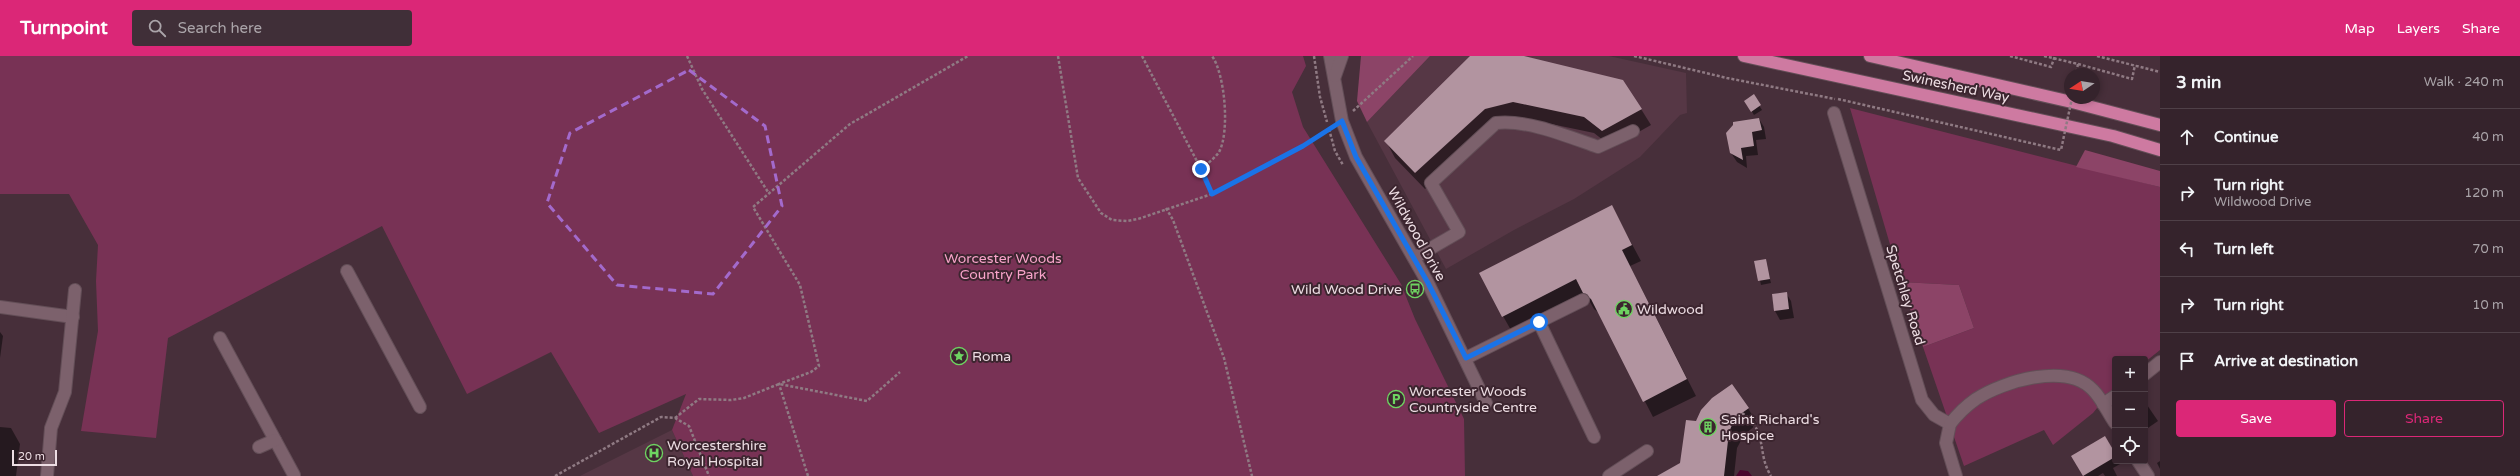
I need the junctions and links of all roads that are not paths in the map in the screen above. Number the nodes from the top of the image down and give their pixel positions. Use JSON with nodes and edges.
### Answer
{"nodes":[{"id":1,"x":1330,"y":56,"type":"edge"},
{"id":2,"x":1342,"y":56,"type":"edge"},
{"id":3,"x":1744,"y":56,"type":"edge"},
{"id":4,"x":1870,"y":56,"type":"edge"},
{"id":5,"x":1892,"y":56,"type":"edge"},
{"id":6,"x":1907,"y":64,"type":"junction"},
{"id":7,"x":1334,"y":76,"type":"junction"},
{"id":8,"x":1834,"y":113,"type":"dead end"},
{"id":9,"x":2160,"y":125,"type":"edge"},
{"id":10,"x":1633,"y":131,"type":"dead end"},
{"id":11,"x":2160,"y":150,"type":"edge"},
{"id":12,"x":1414,"y":258,"type":"junction"},
{"id":13,"x":347,"y":271,"type":"dead end"},
{"id":14,"x":75,"y":290,"type":"dead end"},
{"id":15,"x":1583,"y":300,"type":"dead end"},
{"id":16,"x":0,"y":307,"type":"edge"},
{"id":17,"x":73,"y":317,"type":"junction"},
{"id":18,"x":1539,"y":322,"type":"junction"},
{"id":19,"x":220,"y":338,"type":"dead end"},
{"id":20,"x":1466,"y":358,"type":"junction"},
{"id":21,"x":2160,"y":362,"type":"edge"},
{"id":22,"x":2148,"y":372,"type":"edge"},
{"id":23,"x":2112,"y":398,"type":"edge"},
{"id":24,"x":1486,"y":403,"type":"dead end"},
{"id":25,"x":2103,"y":404,"type":"junction"},
{"id":26,"x":420,"y":407,"type":"dead end"},
{"id":27,"x":2112,"y":418,"type":"edge"},
{"id":28,"x":1950,"y":424,"type":"junction"},
{"id":29,"x":1594,"y":437,"type":"dead end"},
{"id":30,"x":275,"y":440,"type":"junction"},
{"id":31,"x":259,"y":447,"type":"dead end"},
{"id":32,"x":1646,"y":451,"type":"dead end"},
{"id":33,"x":2140,"y":464,"type":"edge"},
{"id":34,"x":294,"y":475,"type":"dead end"},
{"id":35,"x":48,"y":476,"type":"edge"},
{"id":36,"x":1610,"y":476,"type":"edge"},
{"id":37,"x":1956,"y":476,"type":"edge"},
{"id":38,"x":2148,"y":476,"type":"edge"}],
"edges":[{"from":1,"to":7,"type":"street","name":"Wildwood Drive"},
{"from":2,"to":7,"type":"street"},
{"from":3,"to":11,"type":"highway","name":"Swinesherd Way"},
{"from":4,"to":6,"type":"highway","name":"Swinesherd Way"},
{"from":5,"to":6,"type":"highway"},
{"from":6,"to":9,"type":"highway","name":"Swinesherd Way"},
{"from":7,"to":12,"type":"street","name":"Wildwood Drive"},
{"from":8,"to":28,"type":"street","name":"Spetchley Road"},
{"from":10,"to":12,"type":"street"},
{"from":12,"to":20,"type":"street","name":"Wildwood Drive"},
{"from":13,"to":26,"type":"street"},
{"from":14,"to":17,"type":"street"},
{"from":15,"to":18,"type":"street"},
{"from":16,"to":17,"type":"street"},
{"from":17,"to":35,"type":"street"},
{"from":18,"to":20,"type":"street"},
{"from":18,"to":29,"type":"street"},
{"from":19,"to":30,"type":"street"},
{"from":20,"to":24,"type":"street","name":"Wildwood Drive"},
{"from":21,"to":22,"type":"street"},
{"from":23,"to":25,"type":"street"},
{"from":25,"to":27,"type":"street"},
{"from":25,"to":28,"type":"street"},
{"from":28,"to":37,"type":"street"},
{"from":30,"to":31,"type":"street"},
{"from":30,"to":34,"type":"street"},
{"from":32,"to":36,"type":"street"},
{"from":33,"to":38,"type":"street"}]}
